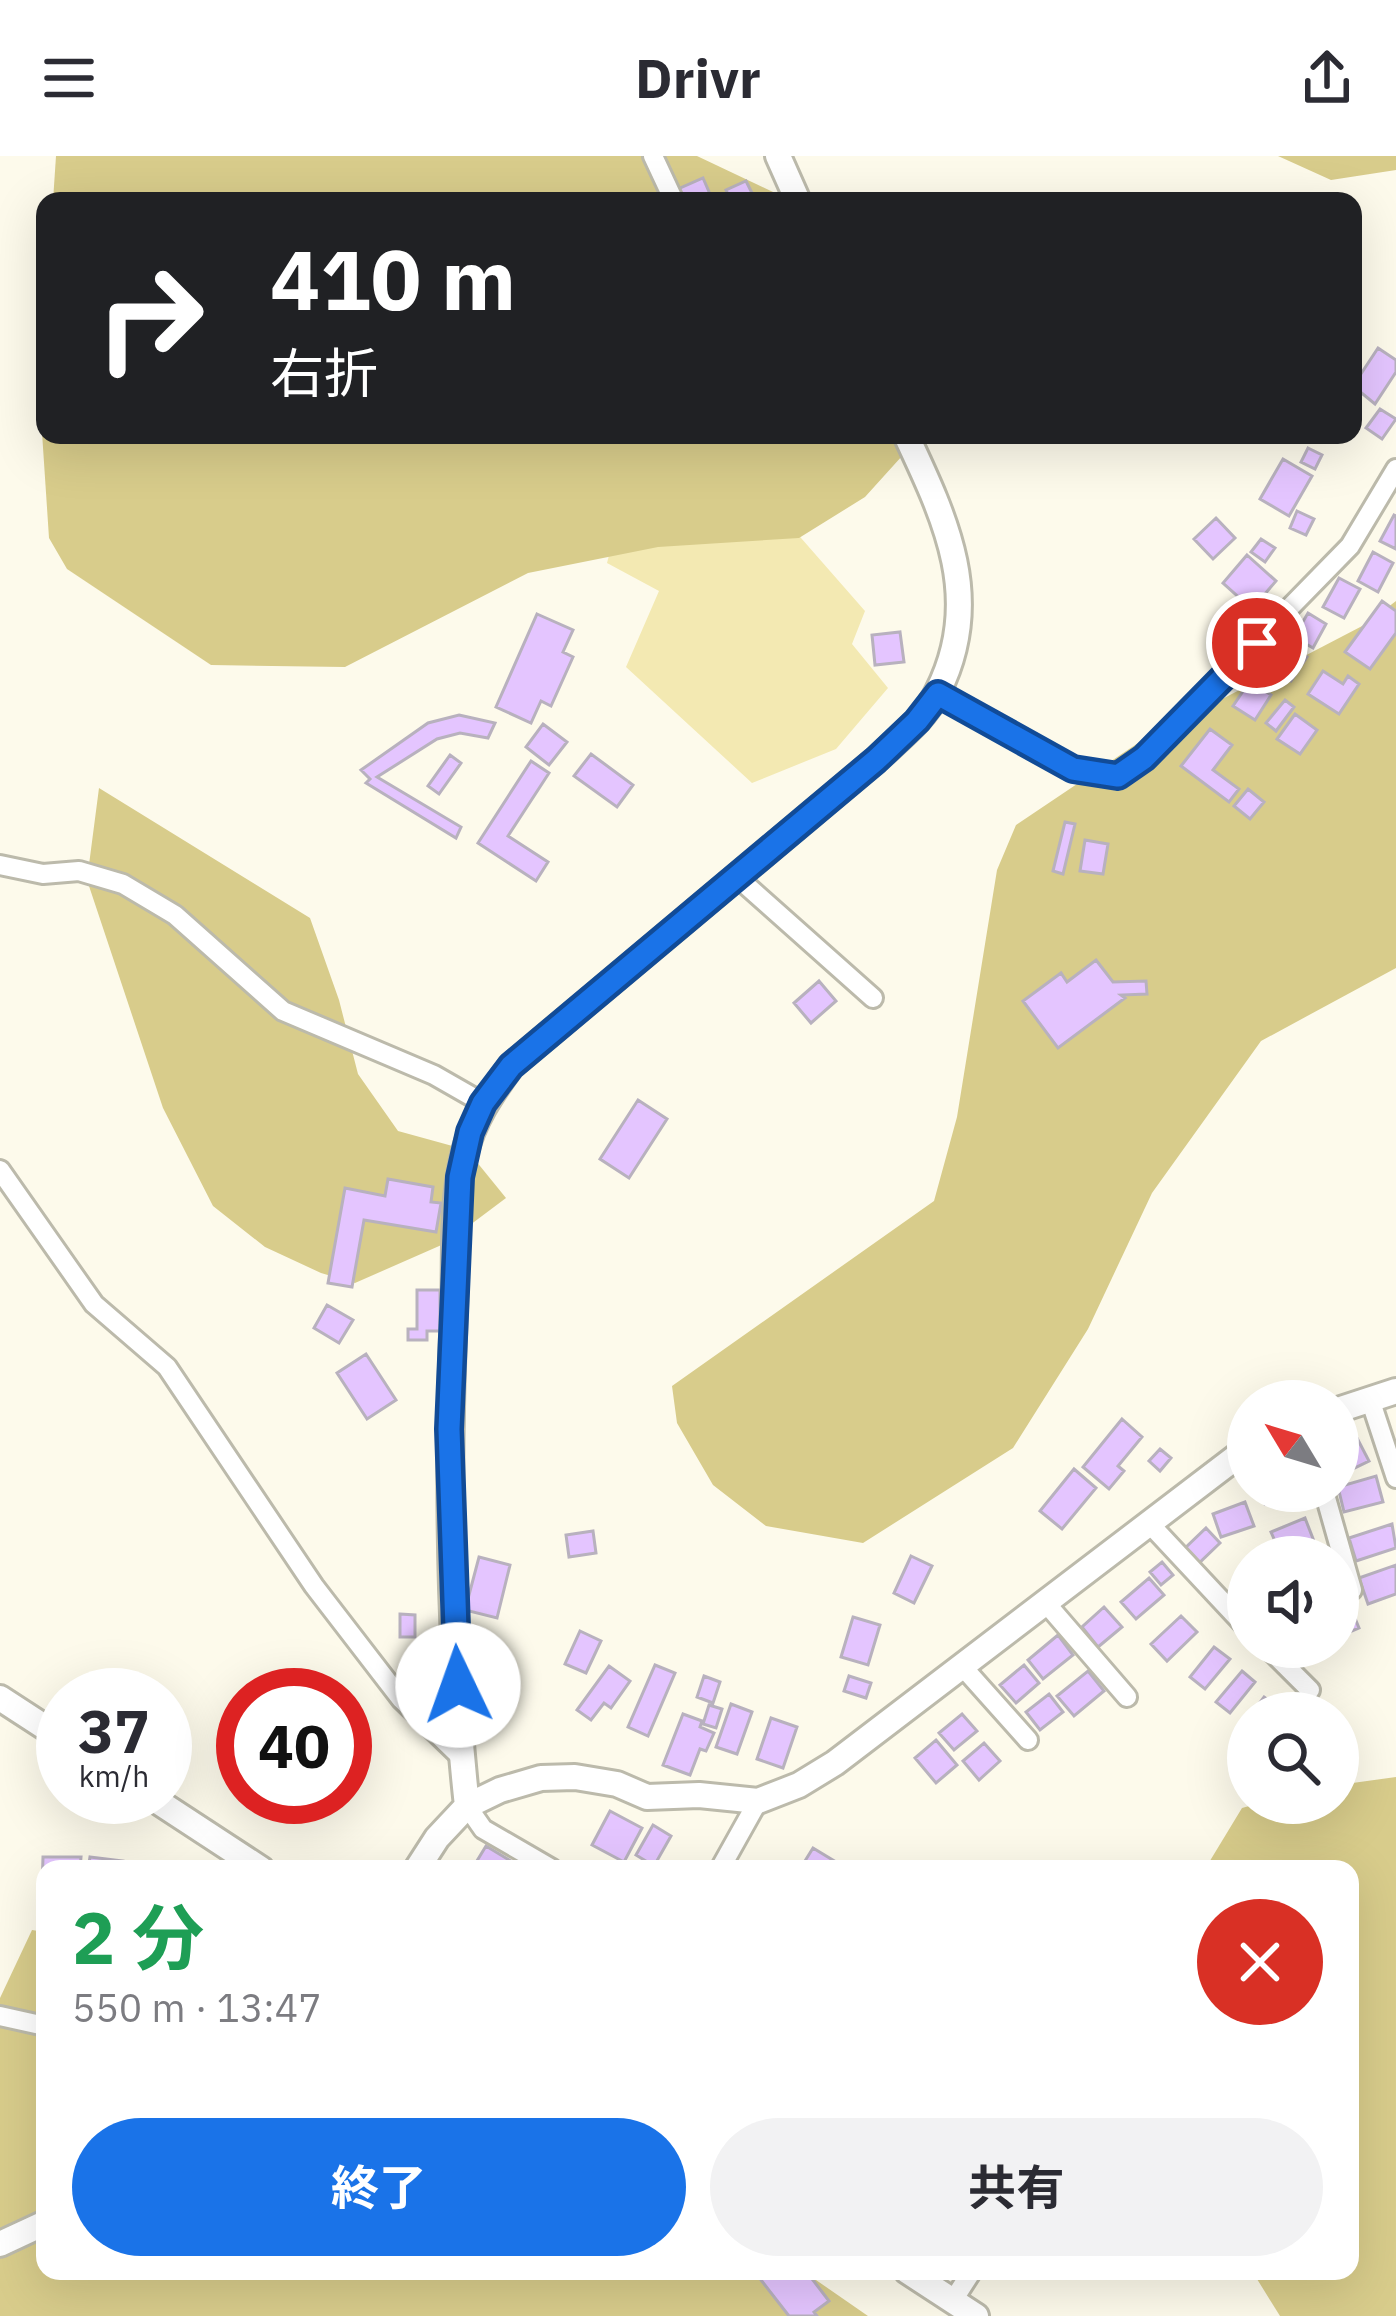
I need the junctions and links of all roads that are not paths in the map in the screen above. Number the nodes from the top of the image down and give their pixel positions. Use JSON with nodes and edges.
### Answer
{"nodes":[{"id":1,"x":653,"y":156,"type":"edge"},
{"id":2,"x":778,"y":156,"type":"edge"},
{"id":3,"x":670,"y":192,"type":"edge"},
{"id":4,"x":794,"y":192,"type":"edge"},
{"id":5,"x":910,"y":444,"type":"edge"},
{"id":6,"x":1396,"y":469,"type":"edge"},
{"id":7,"x":938,"y":694,"type":"junction"},
{"id":8,"x":0,"y":865,"type":"edge"},
{"id":9,"x":737,"y":877,"type":"junction"},
{"id":10,"x":873,"y":998,"type":"dead end"},
{"id":11,"x":483,"y":1103,"type":"junction"},
{"id":12,"x":0,"y":1170,"type":"edge"},
{"id":13,"x":1396,"y":1391,"type":"edge"},
{"id":14,"x":1371,"y":1402,"type":"junction"},
{"id":15,"x":1359,"y":1405,"type":"edge"},
{"id":16,"x":1227,"y":1464,"type":"edge"},
{"id":17,"x":1396,"y":1478,"type":"edge"},
{"id":18,"x":1150,"y":1523,"type":"junction"},
{"id":19,"x":1046,"y":1602,"type":"junction"},
{"id":20,"x":1227,"y":1606,"type":"edge"},
{"id":21,"x":962,"y":1666,"type":"junction"},
{"id":22,"x":1288,"y":1668,"type":"edge"},
{"id":23,"x":1310,"y":1690,"type":"dead end"},
{"id":24,"x":1127,"y":1697,"type":"dead end"},
{"id":25,"x":0,"y":1698,"type":"edge"},
{"id":26,"x":36,"y":1721,"type":"edge"},
{"id":27,"x":1028,"y":1740,"type":"dead end"},
{"id":28,"x":461,"y":1758,"type":"junction"},
{"id":29,"x":758,"y":1801,"type":"junction"},
{"id":30,"x":467,"y":1806,"type":"junction"},
{"id":31,"x":192,"y":1824,"type":"edge"},
{"id":32,"x":247,"y":1860,"type":"edge"},
{"id":33,"x":424,"y":1860,"type":"edge"},
{"id":34,"x":536,"y":1860,"type":"edge"},
{"id":35,"x":724,"y":1860,"type":"edge"},
{"id":36,"x":0,"y":2017,"type":"edge"},
{"id":37,"x":36,"y":2024,"type":"edge"},
{"id":38,"x":36,"y":2227,"type":"edge"},
{"id":39,"x":0,"y":2244,"type":"edge"},
{"id":40,"x":920,"y":2280,"type":"edge"},
{"id":41,"x":967,"y":2280,"type":"edge"},
{"id":42,"x":952,"y":2302,"type":"junction"},
{"id":43,"x":976,"y":2316,"type":"edge"}],
"edges":[{"from":1,"to":3,"type":"street"},
{"from":2,"to":4,"type":"street"},
{"from":5,"to":7,"type":"street"},
{"from":6,"to":7,"type":"street"},
{"from":7,"to":9,"type":"street"},
{"from":8,"to":11,"type":"street"},
{"from":9,"to":10,"type":"street"},
{"from":9,"to":11,"type":"street"},
{"from":11,"to":28,"type":"street"},
{"from":12,"to":28,"type":"street"},
{"from":13,"to":14,"type":"street"},
{"from":14,"to":15,"type":"street"},
{"from":14,"to":17,"type":"street"},
{"from":16,"to":18,"type":"street"},
{"from":18,"to":19,"type":"street"},
{"from":18,"to":20,"type":"street"},
{"from":19,"to":21,"type":"street"},
{"from":19,"to":24,"type":"street"},
{"from":21,"to":27,"type":"street"},
{"from":21,"to":29,"type":"street"},
{"from":22,"to":23,"type":"street"},
{"from":25,"to":26,"type":"street"},
{"from":28,"to":30,"type":"street"},
{"from":29,"to":30,"type":"street"},
{"from":29,"to":35,"type":"street"},
{"from":30,"to":33,"type":"street"},
{"from":30,"to":34,"type":"street"},
{"from":31,"to":32,"type":"street"},
{"from":36,"to":37,"type":"street"},
{"from":38,"to":39,"type":"street"},
{"from":40,"to":42,"type":"street"},
{"from":41,"to":42,"type":"street"},
{"from":42,"to":43,"type":"street"}]}
